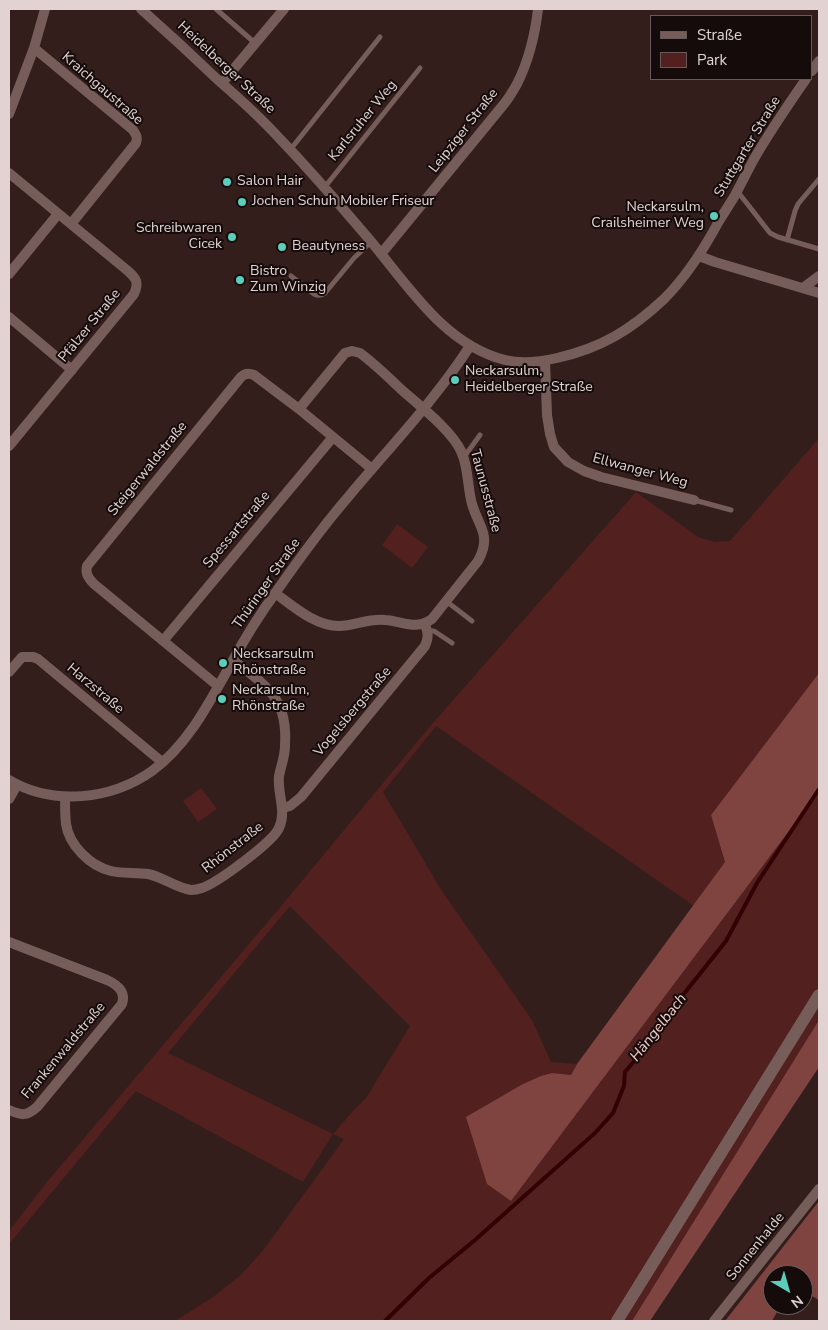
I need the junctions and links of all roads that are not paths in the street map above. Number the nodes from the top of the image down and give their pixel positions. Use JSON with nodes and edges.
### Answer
{"nodes":[{"id":1,"x":45,"y":9,"type":"edge"},
{"id":2,"x":141,"y":9,"type":"edge"},
{"id":3,"x":216,"y":9,"type":"edge"},
{"id":4,"x":284,"y":9,"type":"edge"},
{"id":5,"x":538,"y":9,"type":"edge"},
{"id":6,"x":380,"y":37,"type":"dead end"},
{"id":7,"x":255,"y":44,"type":"junction"},
{"id":8,"x":34,"y":48,"type":"junction"},
{"id":9,"x":420,"y":68,"type":"dead end"},
{"id":10,"x":805,"y":80,"type":"edge"},
{"id":11,"x":222,"y":83,"type":"junction"},
{"id":12,"x":9,"y":114,"type":"edge"},
{"id":13,"x":290,"y":150,"type":"junction"},
{"id":14,"x":9,"y":173,"type":"edge"},
{"id":15,"x":819,"y":179,"type":"edge"},
{"id":16,"x":324,"y":188,"type":"junction"},
{"id":17,"x":737,"y":191,"type":"junction"},
{"id":18,"x":58,"y":214,"type":"junction"},
{"id":19,"x":71,"y":224,"type":"junction"},
{"id":20,"x":787,"y":240,"type":"junction"},
{"id":21,"x":372,"y":242,"type":"junction"},
{"id":22,"x":819,"y":249,"type":"edge"},
{"id":23,"x":381,"y":254,"type":"junction"},
{"id":24,"x":699,"y":256,"type":"junction"},
{"id":25,"x":9,"y":274,"type":"edge"},
{"id":26,"x":291,"y":276,"type":"dead end"},
{"id":27,"x":819,"y":276,"type":"edge"},
{"id":28,"x":804,"y":288,"type":"junction"},
{"id":29,"x":819,"y":293,"type":"edge"},
{"id":30,"x":9,"y":318,"type":"edge"},
{"id":31,"x":470,"y":346,"type":"junction"},
{"id":32,"x":545,"y":361,"type":"junction"},
{"id":33,"x":72,"y":370,"type":"junction"},
{"id":34,"x":299,"y":409,"type":"junction"},
{"id":35,"x":423,"y":409,"type":"junction"},
{"id":36,"x":480,"y":435,"type":"dead end"},
{"id":37,"x":333,"y":437,"type":"junction"},
{"id":38,"x":9,"y":446,"type":"edge"},
{"id":39,"x":463,"y":457,"type":"junction"},
{"id":40,"x":372,"y":469,"type":"junction"},
{"id":41,"x":694,"y":500,"type":"joint"},
{"id":42,"x":731,"y":510,"type":"dead end"},
{"id":43,"x":275,"y":593,"type":"junction"},
{"id":44,"x":446,"y":601,"type":"junction"},
{"id":45,"x":472,"y":621,"type":"dead end"},
{"id":46,"x":427,"y":627,"type":"junction"},
{"id":47,"x":163,"y":640,"type":"junction"},
{"id":48,"x":452,"y":643,"type":"dead end"},
{"id":49,"x":232,"y":660,"type":"junction"},
{"id":50,"x":9,"y":672,"type":"edge"},
{"id":51,"x":218,"y":686,"type":"junction"},
{"id":52,"x":162,"y":762,"type":"junction"},
{"id":53,"x":13,"y":783,"type":"edge"},
{"id":54,"x":65,"y":797,"type":"junction"},
{"id":55,"x":9,"y":799,"type":"edge"},
{"id":56,"x":283,"y":808,"type":"junction"},
{"id":57,"x":9,"y":942,"type":"edge"},
{"id":58,"x":819,"y":995,"type":"edge"},
{"id":59,"x":9,"y":1110,"type":"edge"},
{"id":60,"x":819,"y":1190,"type":"edge"},
{"id":61,"x":617,"y":1321,"type":"edge"},
{"id":62,"x":714,"y":1321,"type":"edge"}],
"edges":[{"from":1,"to":8,"type":"street"},
{"from":2,"to":11,"type":"street","name":"Heidelberger Straße"},
{"from":3,"to":7,"type":"lane"},
{"from":4,"to":7,"type":"street"},
{"from":5,"to":23,"type":"street","name":"Leipziger Straße"},
{"from":6,"to":13,"type":"lane"},
{"from":7,"to":11,"type":"street"},
{"from":8,"to":12,"type":"street"},
{"from":8,"to":19,"type":"street","name":"Kraichgaustraße"},
{"from":9,"to":16,"type":"lane","name":"Karlsruher Weg"},
{"from":10,"to":17,"type":"street","name":"Stuttgarter Straße"},
{"from":11,"to":13,"type":"street","name":"Heidelberger Straße"},
{"from":13,"to":16,"type":"street","name":"Heidelberger Straße"},
{"from":14,"to":18,"type":"street","name":"Pfälzer Straße"},
{"from":15,"to":20,"type":"lane"},
{"from":16,"to":21,"type":"street","name":"Heidelberger Straße"},
{"from":17,"to":20,"type":"lane"},
{"from":17,"to":24,"type":"street","name":"Stuttgarter Straße"},
{"from":18,"to":19,"type":"street","name":"Pfälzer Straße"},
{"from":18,"to":25,"type":"street"},
{"from":19,"to":33,"type":"street","name":"Pfälzer Straße"},
{"from":20,"to":22,"type":"lane"},
{"from":21,"to":23,"type":"street","name":"Heidelberger Straße"},
{"from":21,"to":26,"type":"lane"},
{"from":23,"to":31,"type":"street","name":"Heidelberger Straße"},
{"from":24,"to":28,"type":"street"},
{"from":24,"to":32,"type":"street","name":"Stuttgarter Straße"},
{"from":27,"to":28,"type":"street"},
{"from":28,"to":29,"type":"street"},
{"from":30,"to":33,"type":"street"},
{"from":31,"to":32,"type":"street","name":"Stuttgarter Straße"},
{"from":31,"to":35,"type":"street","name":"Thüringer Straße"},
{"from":32,"to":41,"type":"street","name":"Ellwanger Weg"},
{"from":33,"to":38,"type":"street","name":"Pfälzer Straße"},
{"from":34,"to":35,"type":"street","name":"Taunusstraße"},
{"from":34,"to":37,"type":"street","name":"Steigerwaldstraße"},
{"from":34,"to":47,"type":"street","name":"Steigerwaldstraße"},
{"from":35,"to":39,"type":"street","name":"Taunusstraße"},
{"from":35,"to":40,"type":"street","name":"Thüringer Straße"},
{"from":36,"to":39,"type":"lane"},
{"from":37,"to":40,"type":"street","name":"Steigerwaldstraße"},
{"from":37,"to":47,"type":"street","name":"Spessartstraße"},
{"from":39,"to":44,"type":"street","name":"Taunusstraße"},
{"from":40,"to":43,"type":"street","name":"Thüringer Straße"},
{"from":41,"to":42,"type":"lane"},
{"from":43,"to":46,"type":"street"},
{"from":43,"to":49,"type":"street","name":"Thüringer Straße"},
{"from":44,"to":45,"type":"lane"},
{"from":44,"to":46,"type":"street","name":"Taunusstraße"},
{"from":46,"to":48,"type":"lane"},
{"from":46,"to":56,"type":"street","name":"Vogelsbergstraße"},
{"from":47,"to":51,"type":"street","name":"Steigerwaldstraße"},
{"from":49,"to":51,"type":"street","name":"Thüringer Straße"},
{"from":49,"to":56,"type":"street","name":"Rhönstraße"},
{"from":50,"to":52,"type":"street","name":"Harzstraße"},
{"from":51,"to":52,"type":"street","name":"Thüringer Straße"},
{"from":52,"to":54,"type":"street","name":"Thüringer Straße"},
{"from":53,"to":54,"type":"street","name":"Thüringer Straße"},
{"from":53,"to":55,"type":"street"},
{"from":54,"to":56,"type":"street","name":"Rhönstraße"},
{"from":57,"to":59,"type":"street","name":"Frankenwaldstraße"},
{"from":58,"to":61,"type":"main road"},
{"from":60,"to":62,"type":"street","name":"Sonnenhalde"}]}
